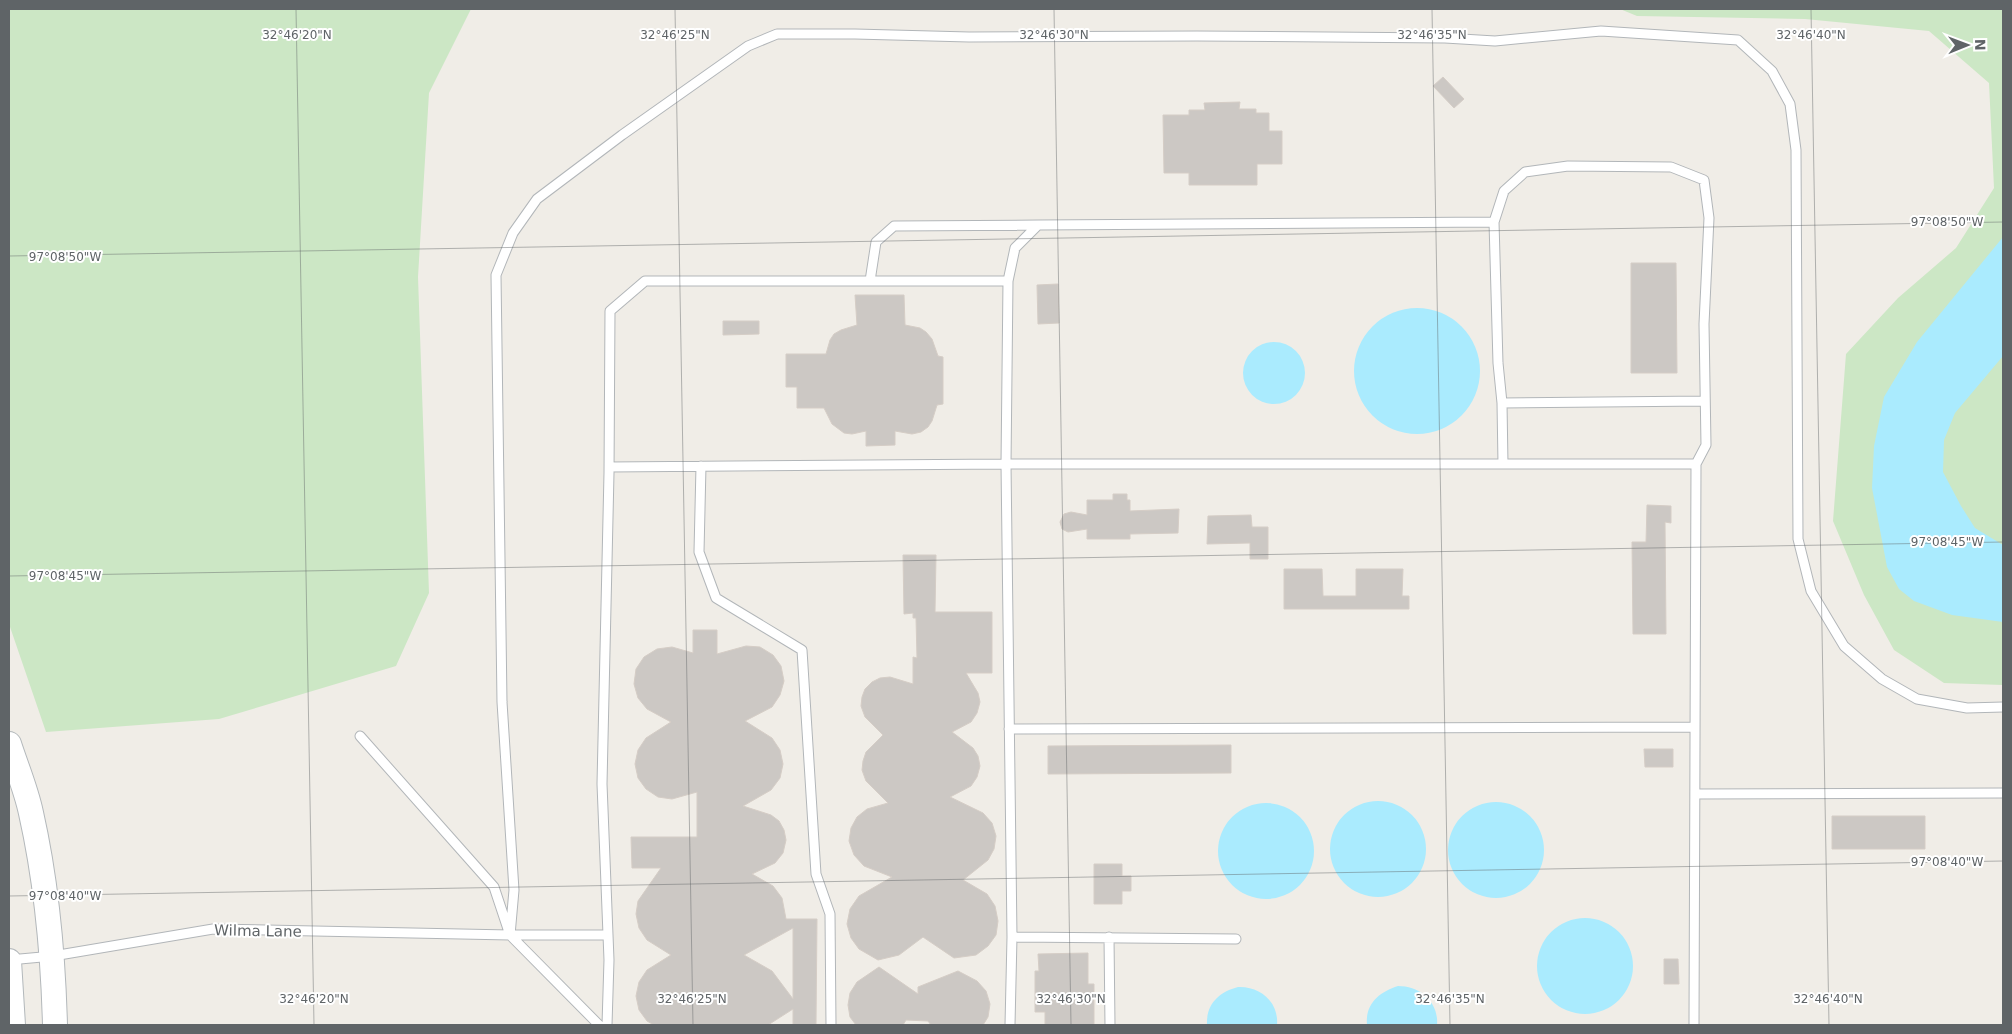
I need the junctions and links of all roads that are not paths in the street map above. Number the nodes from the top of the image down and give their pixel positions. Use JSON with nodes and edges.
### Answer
{"nodes":[{"id":1,"x":1494,"y":222,"type":"junction"},
{"id":2,"x":1038,"y":225,"type":"junction"},
{"id":3,"x":1008,"y":280,"type":"junction"},
{"id":4,"x":870,"y":281,"type":"junction"},
{"id":5,"x":1705,"y":401,"type":"junction"},
{"id":6,"x":1502,"y":403,"type":"junction"},
{"id":7,"x":1006,"y":464,"type":"junction"},
{"id":8,"x":1503,"y":464,"type":"junction"},
{"id":9,"x":1696,"y":464,"type":"junction"},
{"id":10,"x":701,"y":466,"type":"junction"},
{"id":11,"x":608,"y":467,"type":"junction"},
{"id":12,"x":2003,"y":707,"type":"edge"},
{"id":13,"x":1695,"y":727,"type":"junction"},
{"id":14,"x":1009,"y":729,"type":"junction"},
{"id":15,"x":360,"y":736,"type":"dead end"},
{"id":16,"x":9,"y":744,"type":"edge"},
{"id":17,"x":2003,"y":793,"type":"edge"},
{"id":18,"x":1695,"y":794,"type":"junction"},
{"id":19,"x":608,"y":935,"type":"junction"},
{"id":20,"x":510,"y":936,"type":"junction"},
{"id":21,"x":1012,"y":937,"type":"junction"},
{"id":22,"x":1109,"y":938,"type":"junction"},
{"id":23,"x":1236,"y":939,"type":"dead end"},
{"id":24,"x":53,"y":956,"type":"junction"},
{"id":25,"x":9,"y":961,"type":"edge"},
{"id":26,"x":13,"y":1025,"type":"edge"},
{"id":27,"x":54,"y":1025,"type":"edge"},
{"id":28,"x":599,"y":1025,"type":"edge"},
{"id":29,"x":607,"y":1025,"type":"edge"},
{"id":30,"x":832,"y":1025,"type":"edge"},
{"id":31,"x":1010,"y":1025,"type":"edge"},
{"id":32,"x":1110,"y":1025,"type":"edge"},
{"id":33,"x":1694,"y":1025,"type":"edge"}],
"edges":[{"from":1,"to":2,"type":"lane"},
{"from":1,"to":5,"type":"lane"},
{"from":1,"to":6,"type":"lane"},
{"from":2,"to":3,"type":"lane"},
{"from":2,"to":4,"type":"lane"},
{"from":3,"to":4,"type":"lane"},
{"from":3,"to":7,"type":"lane"},
{"from":4,"to":11,"type":"lane"},
{"from":5,"to":6,"type":"lane"},
{"from":5,"to":9,"type":"lane"},
{"from":6,"to":8,"type":"lane"},
{"from":7,"to":8,"type":"lane"},
{"from":7,"to":10,"type":"lane"},
{"from":7,"to":14,"type":"lane"},
{"from":8,"to":9,"type":"lane"},
{"from":9,"to":13,"type":"lane"},
{"from":10,"to":11,"type":"lane"},
{"from":10,"to":30,"type":"lane"},
{"from":11,"to":19,"type":"lane"},
{"from":12,"to":20,"type":"lane"},
{"from":13,"to":14,"type":"lane"},
{"from":13,"to":18,"type":"lane"},
{"from":14,"to":21,"type":"lane"},
{"from":15,"to":20,"type":"lane"},
{"from":16,"to":24,"type":"main road"},
{"from":17,"to":18,"type":"lane"},
{"from":18,"to":33,"type":"lane"},
{"from":19,"to":20,"type":"lane","name":"Wilma Lane"},
{"from":19,"to":29,"type":"lane"},
{"from":20,"to":24,"type":"lane","name":"Wilma Lane"},
{"from":20,"to":28,"type":"lane"},
{"from":21,"to":22,"type":"lane"},
{"from":21,"to":31,"type":"lane"},
{"from":22,"to":23,"type":"lane"},
{"from":22,"to":32,"type":"lane"},
{"from":24,"to":25,"type":"lane","name":"Wilma Lane"},
{"from":24,"to":27,"type":"main road"},
{"from":25,"to":26,"type":"main road"}]}
